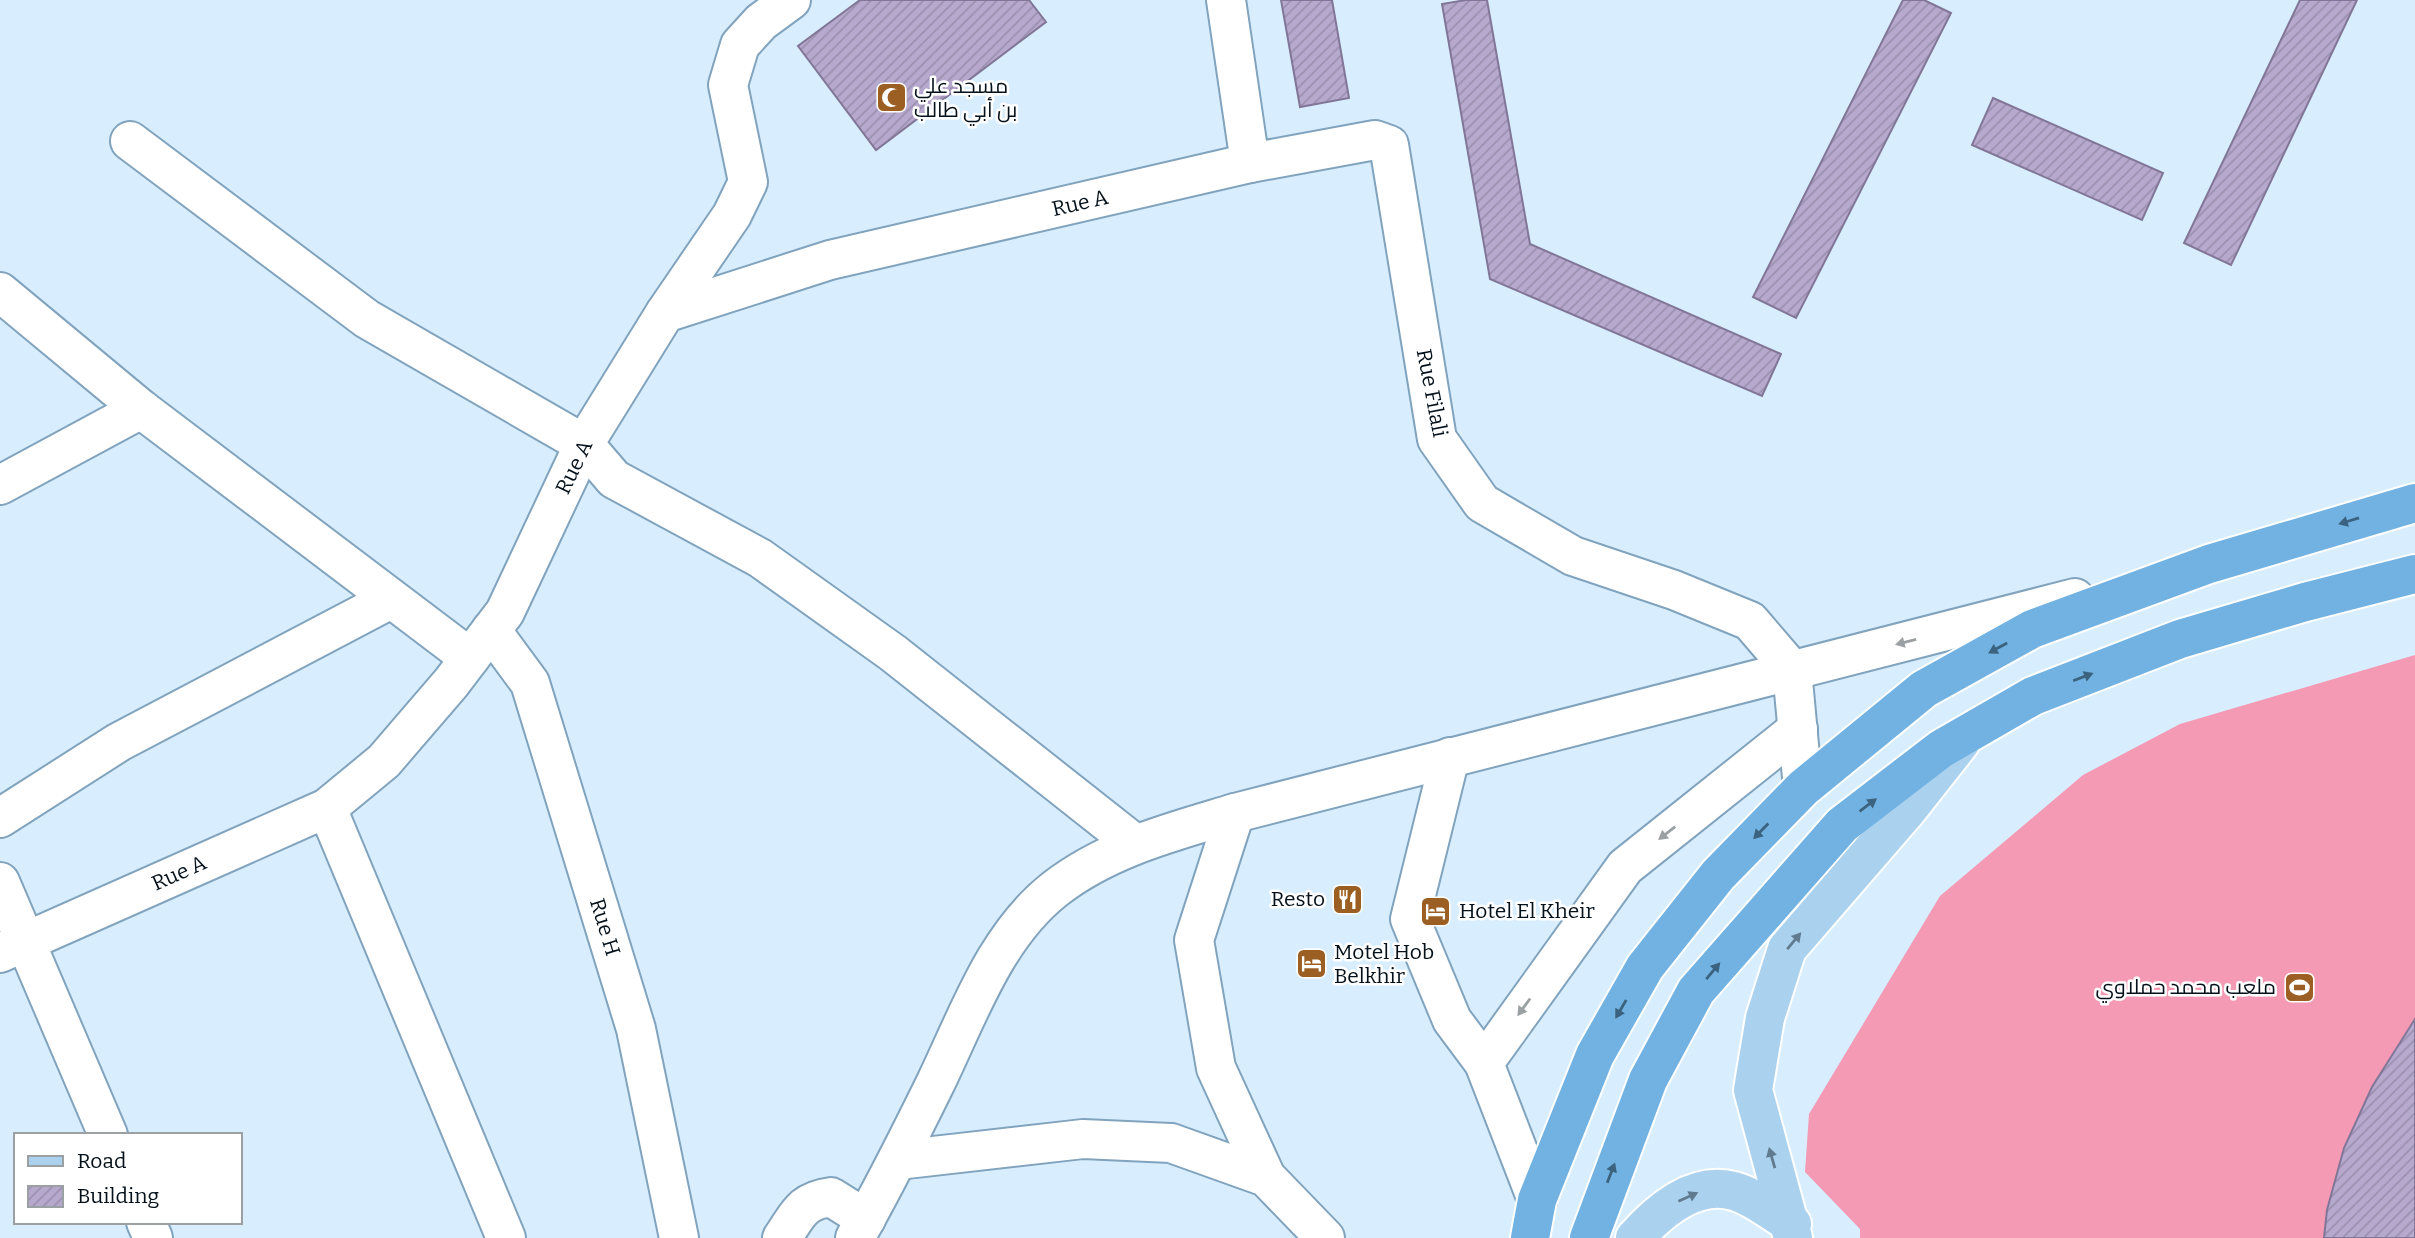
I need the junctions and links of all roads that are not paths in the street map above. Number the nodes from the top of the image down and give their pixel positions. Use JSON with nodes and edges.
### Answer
{"nodes":[{"id":1,"x":792,"y":0,"type":"edge"},
{"id":2,"x":1226,"y":0,"type":"edge"},
{"id":3,"x":130,"y":141,"type":"dead end"},
{"id":4,"x":1250,"y":163,"type":"junction"},
{"id":5,"x":0,"y":292,"type":"edge"},
{"id":6,"x":664,"y":313,"type":"junction"},
{"id":7,"x":141,"y":409,"type":"junction"},
{"id":8,"x":584,"y":444,"type":"junction"},
{"id":9,"x":0,"y":485,"type":"edge"},
{"id":10,"x":2415,"y":503,"type":"edge"},
{"id":11,"x":2209,"y":564,"type":"junction"},
{"id":12,"x":2415,"y":574,"type":"edge"},
{"id":13,"x":391,"y":599,"type":"junction"},
{"id":14,"x":481,"y":644,"type":"junction"},
{"id":15,"x":1792,"y":670,"type":"junction"},
{"id":16,"x":1798,"y":729,"type":"junction"},
{"id":17,"x":1965,"y":735,"type":"junction"},
{"id":18,"x":1451,"y":757,"type":"junction"},
{"id":19,"x":1803,"y":788,"type":"junction"},
{"id":20,"x":327,"y":808,"type":"junction"},
{"id":21,"x":1235,"y":813,"type":"junction"},
{"id":22,"x":0,"y":818,"type":"edge"},
{"id":23,"x":1135,"y":844,"type":"junction"},
{"id":24,"x":0,"y":882,"type":"edge"},
{"id":25,"x":12,"y":947,"type":"edge"},
{"id":26,"x":1484,"y":1063,"type":"junction"},
{"id":27,"x":107,"y":1133,"type":"edge"},
{"id":28,"x":898,"y":1160,"type":"junction"},
{"id":29,"x":1266,"y":1177,"type":"junction"},
{"id":30,"x":1536,"y":1200,"type":"junction"},
{"id":31,"x":860,"y":1229,"type":"edge"},
{"id":32,"x":1792,"y":1231,"type":"edge"},
{"id":33,"x":506,"y":1238,"type":"edge"},
{"id":34,"x":679,"y":1238,"type":"edge"},
{"id":35,"x":782,"y":1238,"type":"edge"},
{"id":36,"x":1325,"y":1238,"type":"edge"},
{"id":37,"x":1530,"y":1238,"type":"edge"},
{"id":38,"x":1589,"y":1238,"type":"edge"},
{"id":39,"x":1635,"y":1238,"type":"edge"}],
"edges":[{"from":1,"to":6,"type":"street"},
{"from":2,"to":4,"type":"street"},
{"from":3,"to":8,"type":"street"},
{"from":4,"to":6,"type":"street","name":"Rue A"},
{"from":4,"to":15,"type":"street","name":"Rue Filali"},
{"from":5,"to":7,"type":"street","name":"Rue H"},
{"from":6,"to":8,"type":"street","name":"Rue A"},
{"from":7,"to":9,"type":"street"},
{"from":7,"to":13,"type":"street","name":"Rue H"},
{"from":8,"to":14,"type":"street","name":"Rue A"},
{"from":8,"to":23,"type":"street"},
{"from":10,"to":11,"type":"highway","one_way":true},
{"from":11,"to":15,"type":"street","one_way":true},
{"from":11,"to":19,"type":"highway","one_way":true},
{"from":17,"to":12,"type":"highway","one_way":true},
{"from":13,"to":14,"type":"street","name":"Rue H"},
{"from":13,"to":22,"type":"street"},
{"from":14,"to":20,"type":"street","name":"Rue A"},
{"from":14,"to":34,"type":"street","name":"Rue H"},
{"from":15,"to":16,"type":"street"},
{"from":15,"to":18,"type":"street"},
{"from":16,"to":19,"type":"street"},
{"from":16,"to":26,"type":"street","one_way":true},
{"from":32,"to":17,"type":"main road","one_way":true},
{"from":38,"to":17,"type":"highway","one_way":true},
{"from":18,"to":21,"type":"street"},
{"from":18,"to":26,"type":"street"},
{"from":19,"to":30,"type":"highway","one_way":true},
{"from":20,"to":25,"type":"street","name":"Rue A"},
{"from":20,"to":33,"type":"street"},
{"from":21,"to":23,"type":"street"},
{"from":21,"to":29,"type":"street"},
{"from":23,"to":28,"type":"street"},
{"from":24,"to":25,"type":"street"},
{"from":25,"to":27,"type":"street"},
{"from":26,"to":30,"type":"street"},
{"from":28,"to":29,"type":"street"},
{"from":28,"to":31,"type":"street"},
{"from":29,"to":36,"type":"street"},
{"from":30,"to":37,"type":"highway"},
{"from":31,"to":35,"type":"street"},
{"from":39,"to":32,"type":"main road","one_way":true}]}
